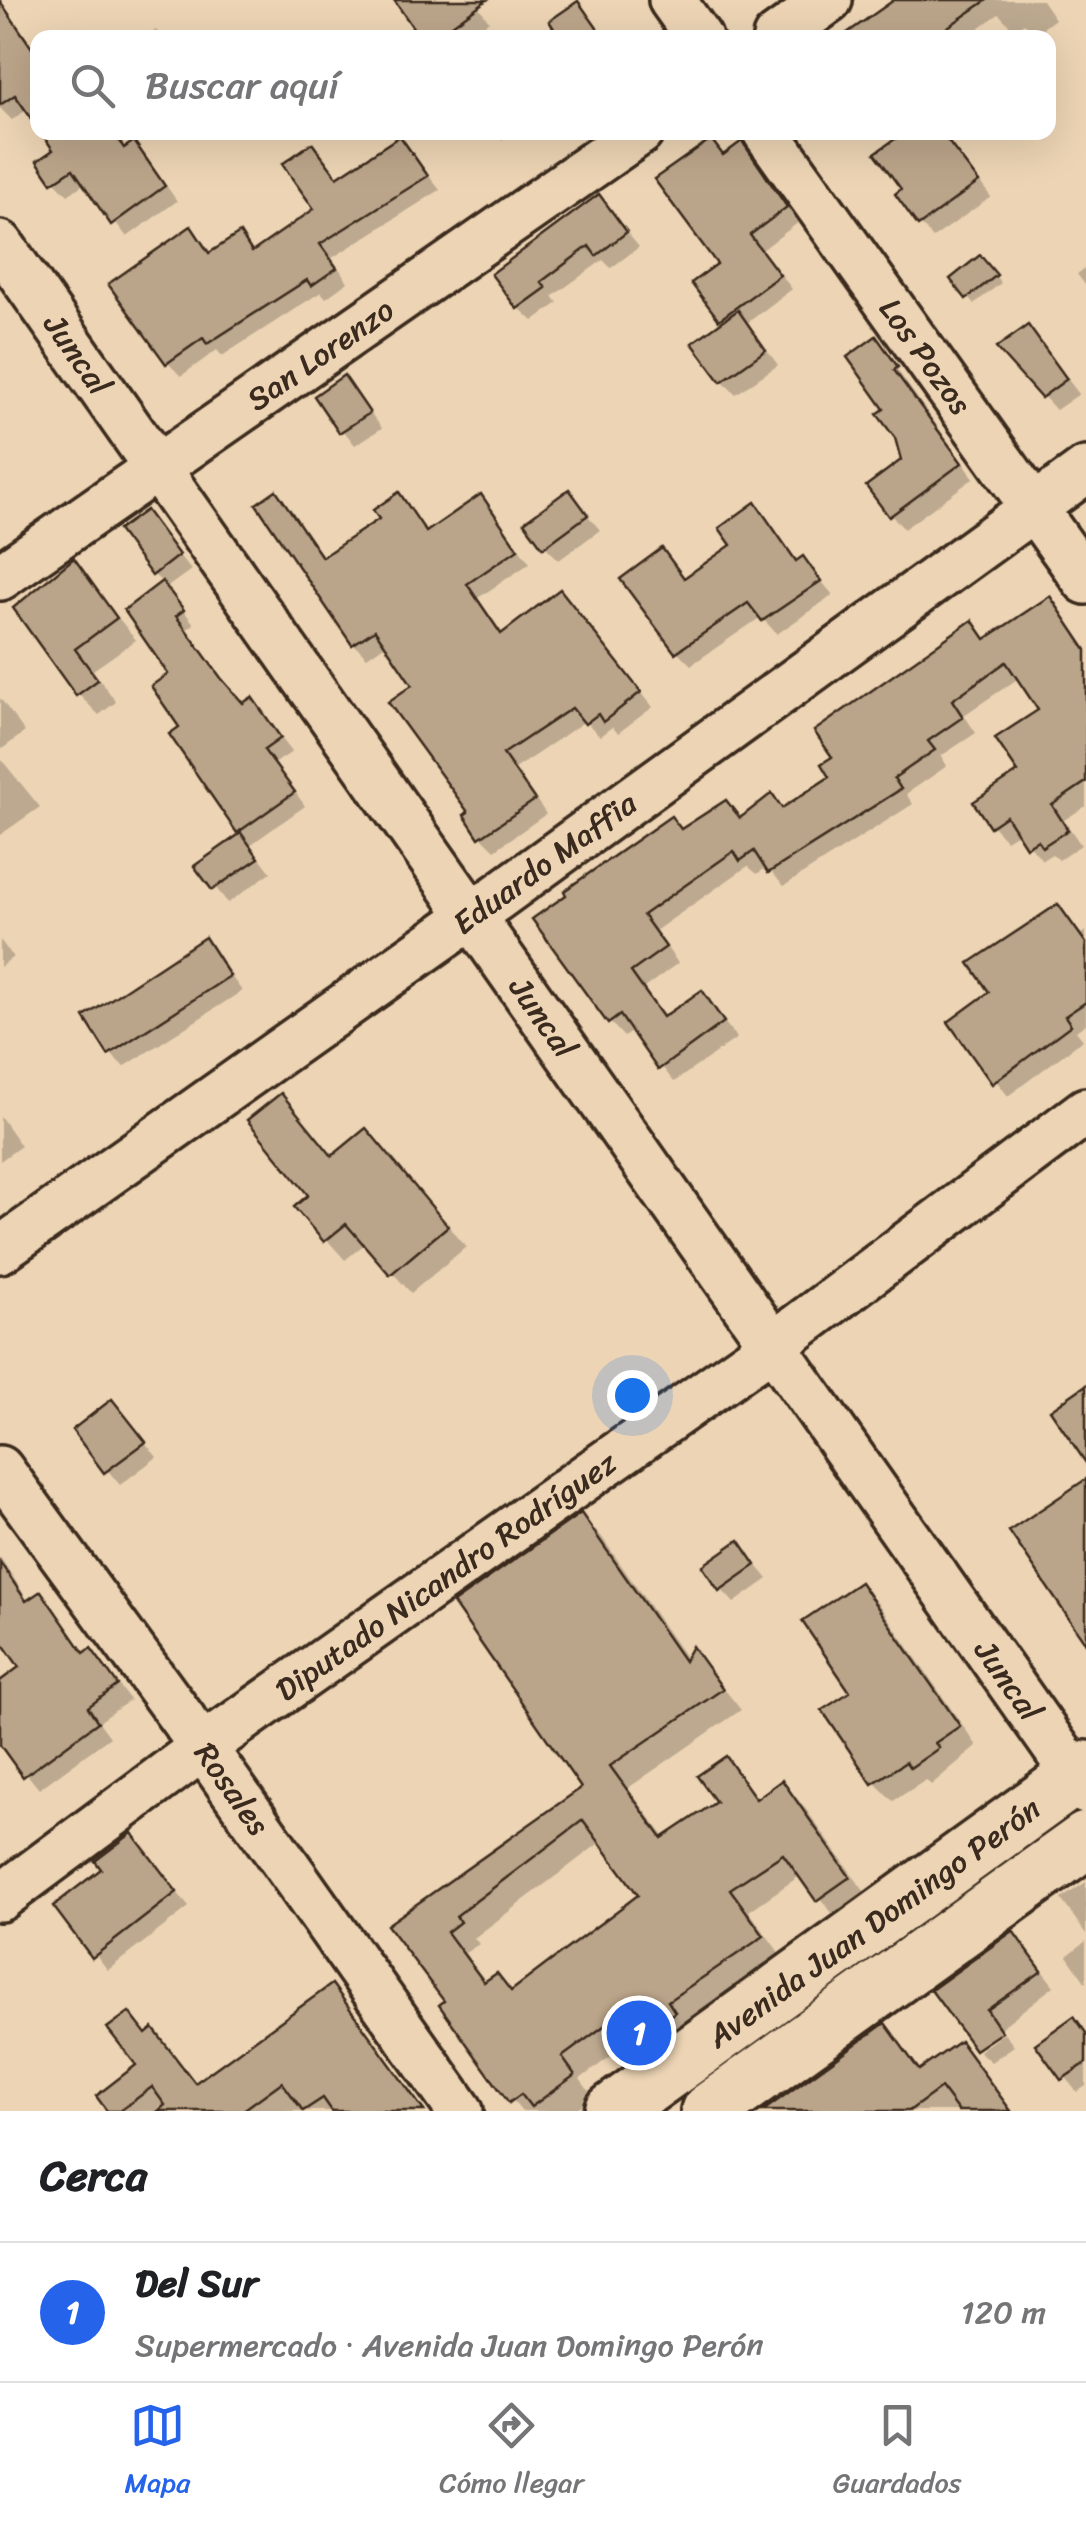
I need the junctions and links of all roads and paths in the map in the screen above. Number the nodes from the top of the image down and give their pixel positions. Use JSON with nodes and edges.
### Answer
{"nodes":[{"id":1,"x":672,"y":0,"type":"edge"},
{"id":2,"x":829,"y":0,"type":"edge"},
{"id":3,"x":693,"y":30,"type":"edge"},
{"id":4,"x":787,"y":30,"type":"edge"},
{"id":5,"x":628,"y":140,"type":"edge"},
{"id":6,"x":772,"y":140,"type":"edge"},
{"id":7,"x":0,"y":244,"type":"edge"},
{"id":8,"x":157,"y":467,"type":"junction"},
{"id":9,"x":1086,"y":470,"type":"edge"},
{"id":10,"x":1035,"y":506,"type":"junction"},
{"id":11,"x":0,"y":578,"type":"edge"},
{"id":12,"x":1086,"y":580,"type":"edge"},
{"id":13,"x":473,"y":916,"type":"junction"},
{"id":14,"x":1086,"y":1111,"type":"edge"},
{"id":15,"x":0,"y":1250,"type":"edge"},
{"id":16,"x":775,"y":1344,"type":"junction"},
{"id":17,"x":0,"y":1469,"type":"edge"},
{"id":18,"x":203,"y":1746,"type":"junction"},
{"id":19,"x":1082,"y":1779,"type":"edge"},
{"id":20,"x":1086,"y":1840,"type":"edge"},
{"id":21,"x":0,"y":1898,"type":"edge"},
{"id":22,"x":460,"y":2111,"type":"edge"},
{"id":23,"x":613,"y":2111,"type":"edge"},
{"id":24,"x":709,"y":2111,"type":"edge"}],
"edges":[{"from":1,"to":3,"type":"street"},
{"from":2,"to":4,"type":"street"},
{"from":5,"to":8,"type":"street","name":"San Lorenzo"},
{"from":6,"to":10,"type":"street","name":"Los Pozos"},
{"from":7,"to":8,"type":"street","name":"Juncal"},
{"from":8,"to":11,"type":"street","name":"San Lorenzo"},
{"from":8,"to":13,"type":"street","name":"Juncal"},
{"from":9,"to":10,"type":"street","name":"Eduardo Maffia"},
{"from":10,"to":12,"type":"street","name":"Los Pozos"},
{"from":10,"to":13,"type":"street","name":"Eduardo Maffia"},
{"from":13,"to":15,"type":"street","name":"Eduardo Maffia"},
{"from":13,"to":16,"type":"street","name":"Juncal"},
{"from":14,"to":16,"type":"street","name":"Diputado Nicandro Rodríguez"},
{"from":16,"to":18,"type":"street","name":"Diputado Nicandro Rodríguez"},
{"from":16,"to":19,"type":"street","name":"Juncal"},
{"from":17,"to":18,"type":"street","name":"Rosales"},
{"from":18,"to":21,"type":"street","name":"Diputado Nicandro Rodríguez"},
{"from":18,"to":22,"type":"street","name":"Rosales"},
{"from":19,"to":23,"type":"main road","name":"Avenida Juan Domingo Perón"},
{"from":20,"to":24,"type":"main road","name":"Avenida Juan Domingo Perón"}]}
